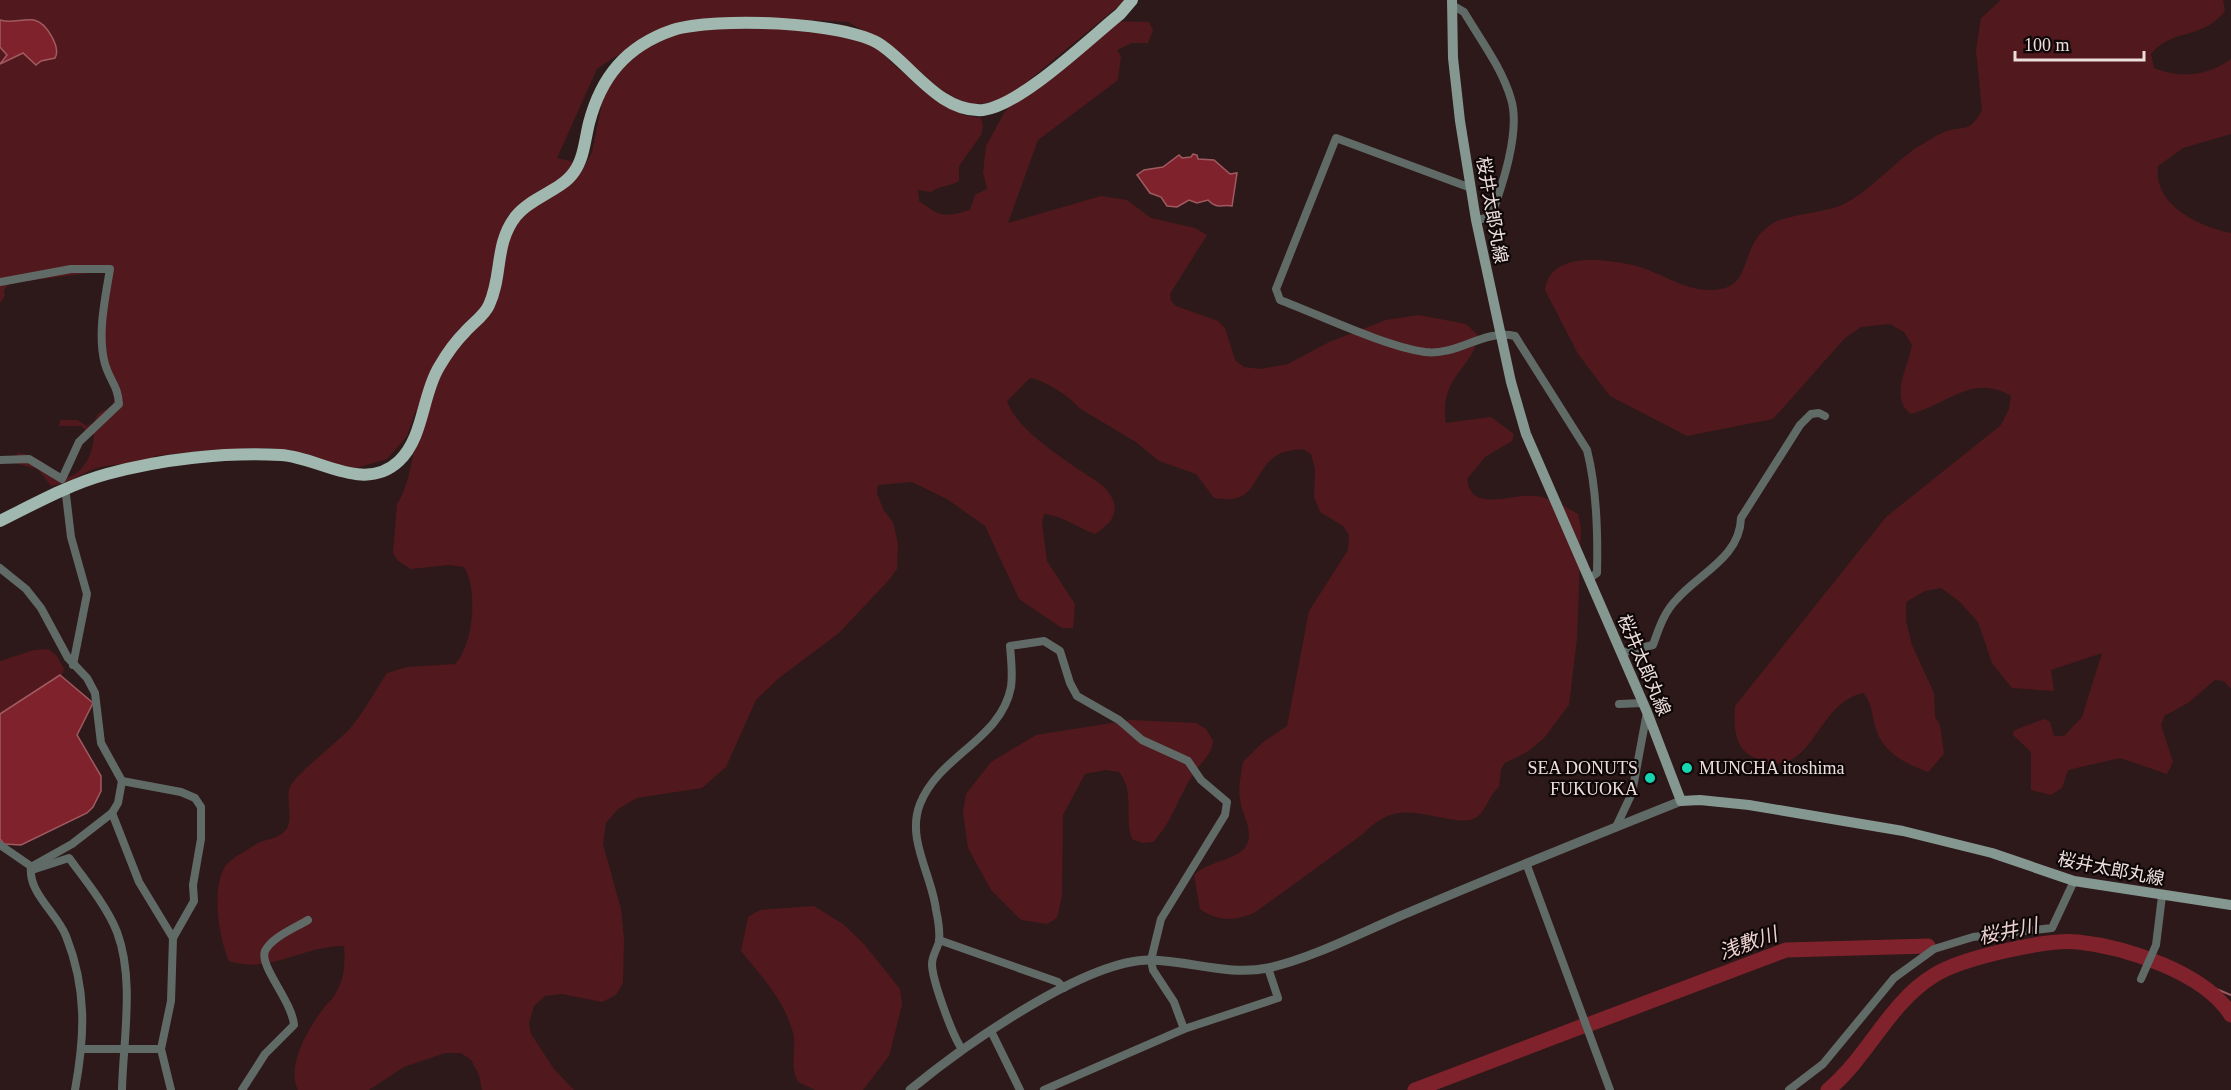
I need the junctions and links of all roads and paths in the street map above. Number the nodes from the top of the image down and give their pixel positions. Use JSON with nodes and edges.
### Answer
{"nodes":[{"id":1,"x":1132,"y":0,"type":"edge"},
{"id":2,"x":1452,"y":3,"type":"edge"},
{"id":3,"x":1471,"y":188,"type":"junction"},
{"id":4,"x":1476,"y":220,"type":"junction"},
{"id":5,"x":0,"y":282,"type":"edge"},
{"id":6,"x":1499,"y":332,"type":"junction"},
{"id":7,"x":1826,"y":416,"type":"dead end"},
{"id":8,"x":0,"y":460,"type":"edge"},
{"id":9,"x":66,"y":495,"type":"dead end"},
{"id":10,"x":0,"y":521,"type":"edge"},
{"id":11,"x":0,"y":568,"type":"edge"},
{"id":12,"x":1590,"y":578,"type":"junction"},
{"id":13,"x":1621,"y":653,"type":"junction"},
{"id":14,"x":73,"y":665,"type":"junction"},
{"id":15,"x":1619,"y":704,"type":"dead end"},
{"id":16,"x":1645,"y":708,"type":"junction"},
{"id":17,"x":122,"y":781,"type":"junction"},
{"id":18,"x":1681,"y":801,"type":"junction"},
{"id":19,"x":112,"y":813,"type":"junction"},
{"id":20,"x":1616,"y":827,"type":"junction"},
{"id":21,"x":0,"y":845,"type":"edge"},
{"id":22,"x":1526,"y":863,"type":"junction"},
{"id":23,"x":31,"y":867,"type":"junction"},
{"id":24,"x":2074,"y":881,"type":"junction"},
{"id":25,"x":2162,"y":896,"type":"junction"},
{"id":26,"x":2231,"y":905,"type":"edge"},
{"id":27,"x":308,"y":920,"type":"dead end"},
{"id":28,"x":173,"y":938,"type":"junction"},
{"id":29,"x":939,"y":940,"type":"junction"},
{"id":30,"x":1151,"y":960,"type":"junction"},
{"id":31,"x":1268,"y":968,"type":"junction"},
{"id":32,"x":2141,"y":979,"type":"dead end"},
{"id":33,"x":1064,"y":988,"type":"junction"},
{"id":34,"x":1184,"y":1029,"type":"junction"},
{"id":35,"x":992,"y":1031,"type":"junction"},
{"id":36,"x":123,"y":1048,"type":"junction"},
{"id":37,"x":82,"y":1049,"type":"junction"},
{"id":38,"x":161,"y":1049,"type":"junction"},
{"id":39,"x":962,"y":1049,"type":"junction"},
{"id":40,"x":75,"y":1090,"type":"edge"},
{"id":41,"x":122,"y":1090,"type":"edge"},
{"id":42,"x":171,"y":1090,"type":"edge"},
{"id":43,"x":242,"y":1090,"type":"edge"},
{"id":44,"x":910,"y":1090,"type":"edge"},
{"id":45,"x":1020,"y":1090,"type":"edge"},
{"id":46,"x":1044,"y":1090,"type":"edge"},
{"id":47,"x":1610,"y":1090,"type":"edge"},
{"id":48,"x":1789,"y":1090,"type":"edge"}],
"edges":[{"from":1,"to":10,"type":"main road"},
{"from":2,"to":3,"type":"main road","name":"桜井太郎丸線"},
{"from":2,"to":4,"type":"street"},
{"from":3,"to":4,"type":"main road","name":"桜井太郎丸線"},
{"from":3,"to":6,"type":"street"},
{"from":4,"to":6,"type":"main road","name":"桜井太郎丸線"},
{"from":5,"to":8,"type":"street"},
{"from":6,"to":12,"type":"main road","name":"桜井太郎丸線"},
{"from":6,"to":12,"type":"street"},
{"from":7,"to":13,"type":"street"},
{"from":9,"to":14,"type":"street"},
{"from":11,"to":14,"type":"street"},
{"from":12,"to":13,"type":"main road","name":"桜井太郎丸線"},
{"from":13,"to":16,"type":"main road","name":"桜井太郎丸線"},
{"from":14,"to":17,"type":"street"},
{"from":15,"to":16,"type":"street"},
{"from":16,"to":18,"type":"main road","name":"桜井太郎丸線"},
{"from":16,"to":20,"type":"street"},
{"from":17,"to":19,"type":"street"},
{"from":17,"to":28,"type":"street"},
{"from":18,"to":20,"type":"street"},
{"from":18,"to":24,"type":"main road","name":"桜井太郎丸線"},
{"from":19,"to":23,"type":"street"},
{"from":19,"to":28,"type":"street"},
{"from":20,"to":22,"type":"street"},
{"from":21,"to":23,"type":"street"},
{"from":22,"to":31,"type":"street"},
{"from":22,"to":47,"type":"street"},
{"from":23,"to":36,"type":"street"},
{"from":23,"to":37,"type":"street"},
{"from":24,"to":25,"type":"main road","name":"桜井太郎丸線"},
{"from":24,"to":48,"type":"street"},
{"from":25,"to":26,"type":"main road","name":"桜井太郎丸線"},
{"from":25,"to":32,"type":"street"},
{"from":27,"to":43,"type":"street"},
{"from":28,"to":38,"type":"street"},
{"from":29,"to":30,"type":"street"},
{"from":29,"to":33,"type":"street"},
{"from":29,"to":39,"type":"street"},
{"from":30,"to":31,"type":"street"},
{"from":30,"to":33,"type":"street"},
{"from":30,"to":34,"type":"street"},
{"from":31,"to":34,"type":"street"},
{"from":33,"to":35,"type":"street"},
{"from":34,"to":46,"type":"street"},
{"from":35,"to":39,"type":"street"},
{"from":35,"to":45,"type":"street"},
{"from":36,"to":37,"type":"street"},
{"from":36,"to":38,"type":"street"},
{"from":36,"to":41,"type":"street"},
{"from":37,"to":40,"type":"street"},
{"from":38,"to":42,"type":"street"},
{"from":39,"to":44,"type":"street"}]}
